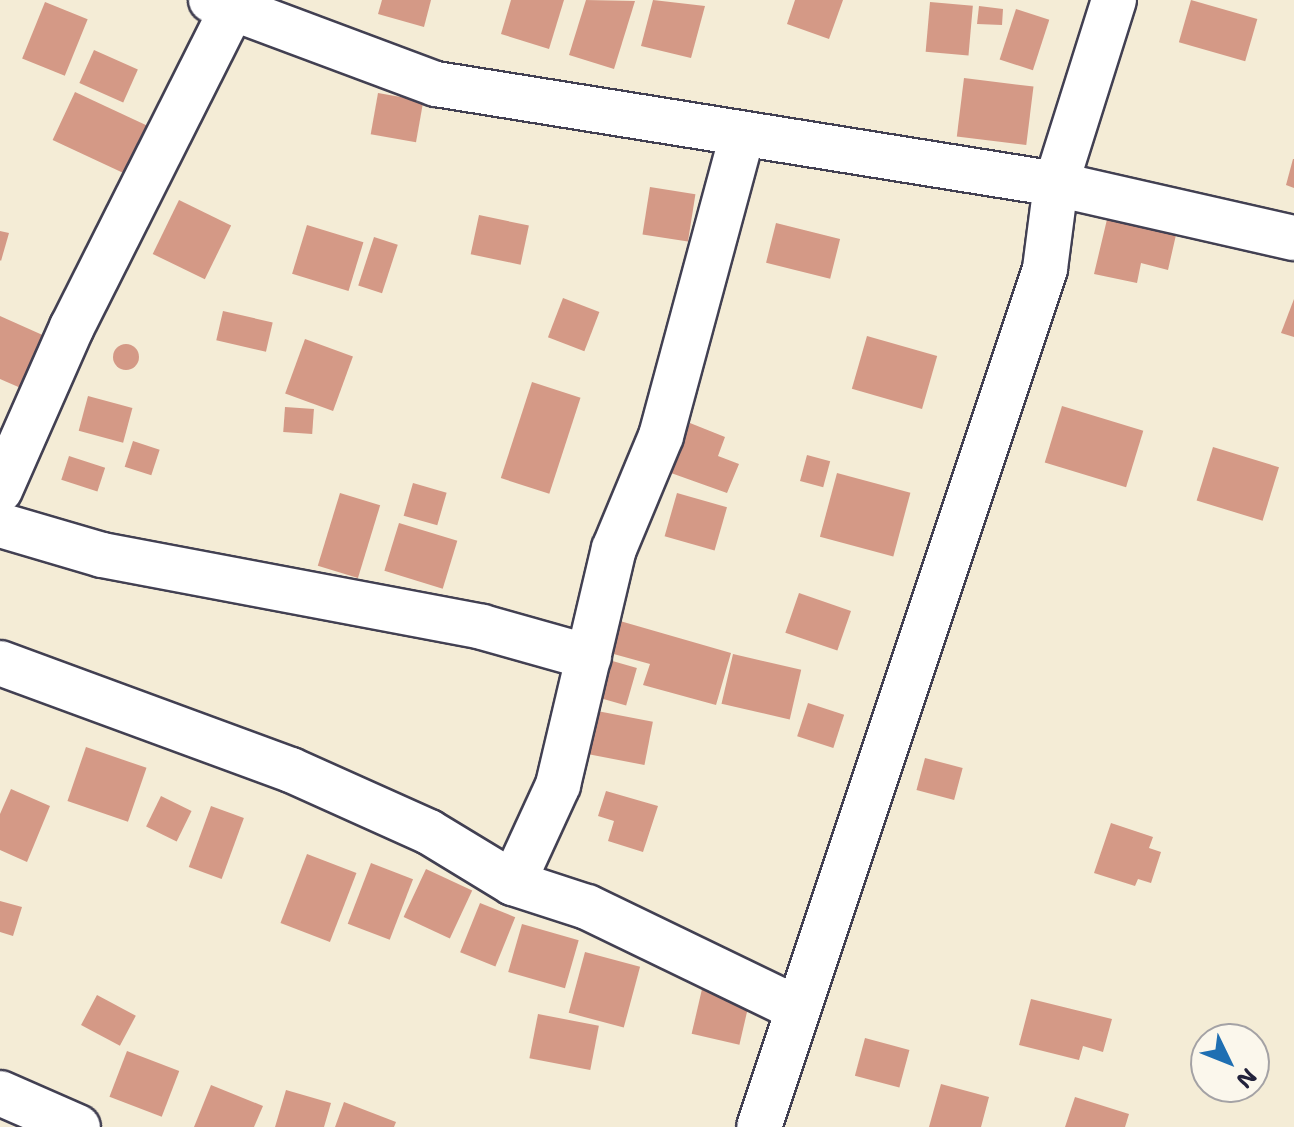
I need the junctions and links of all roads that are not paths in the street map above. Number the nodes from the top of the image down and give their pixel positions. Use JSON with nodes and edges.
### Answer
{"nodes":[{"id":1,"x":1114,"y":0,"type":"edge"},
{"id":2,"x":222,"y":2,"type":"edge"},
{"id":3,"x":742,"y":135,"type":"junction"},
{"id":4,"x":1056,"y":184,"type":"junction"},
{"id":5,"x":1294,"y":238,"type":"edge"},
{"id":6,"x":0,"y":490,"type":"edge"},
{"id":7,"x":0,"y":525,"type":"edge"},
{"id":8,"x":589,"y":657,"type":"junction"},
{"id":9,"x":0,"y":663,"type":"edge"},
{"id":10,"x":513,"y":883,"type":"junction"},
{"id":11,"x":798,"y":1009,"type":"junction"},
{"id":12,"x":0,"y":1093,"type":"edge"},
{"id":13,"x":78,"y":1127,"type":"edge"},
{"id":14,"x":759,"y":1127,"type":"edge"}],
"edges":[{"from":1,"to":4,"type":"street"},
{"from":2,"to":3,"type":"street"},
{"from":2,"to":6,"type":"street"},
{"from":3,"to":4,"type":"street"},
{"from":3,"to":8,"type":"street"},
{"from":4,"to":5,"type":"street"},
{"from":4,"to":11,"type":"street"},
{"from":7,"to":8,"type":"street"},
{"from":8,"to":10,"type":"street"},
{"from":9,"to":10,"type":"street"},
{"from":10,"to":11,"type":"street"},
{"from":11,"to":14,"type":"street"},
{"from":12,"to":13,"type":"street"}]}
